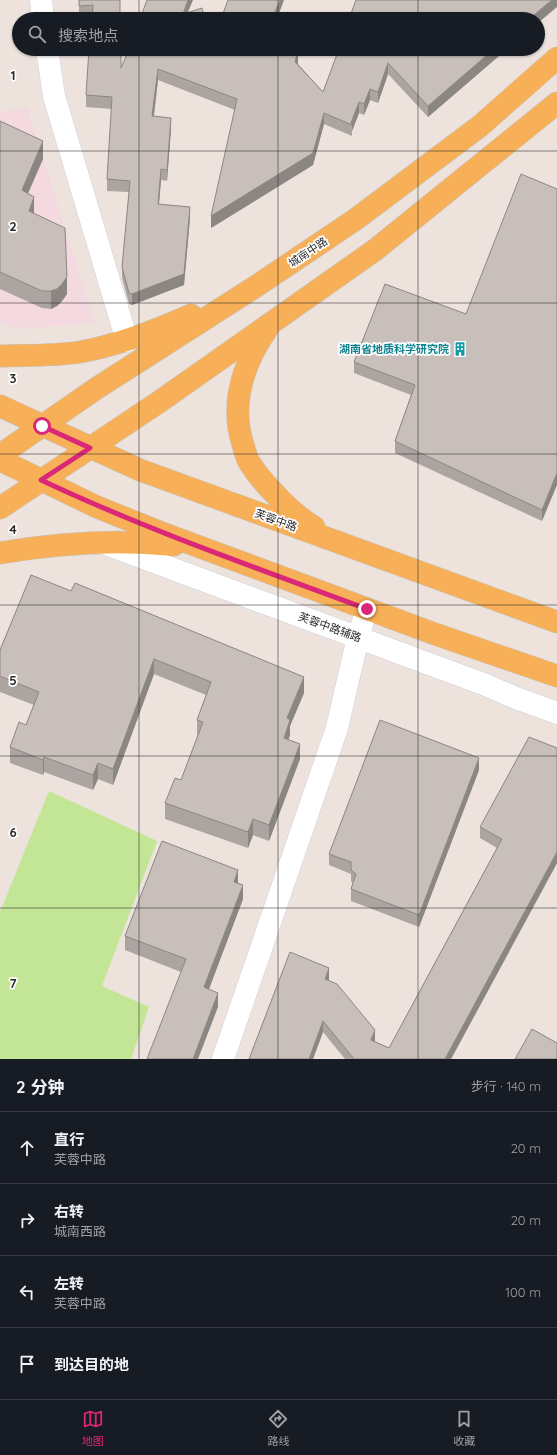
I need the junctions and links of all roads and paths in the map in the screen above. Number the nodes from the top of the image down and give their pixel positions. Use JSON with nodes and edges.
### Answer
{"nodes":[{"id":1,"x":41,"y":0,"type":"edge"},
{"id":2,"x":42,"y":12,"type":"edge"},
{"id":3,"x":49,"y":56,"type":"edge"},
{"id":4,"x":557,"y":58,"type":"edge"},
{"id":5,"x":557,"y":103,"type":"edge"},
{"id":6,"x":258,"y":285,"type":"junction"},
{"id":7,"x":273,"y":320,"type":"junction"},
{"id":8,"x":127,"y":341,"type":"junction"},
{"id":9,"x":0,"y":356,"type":"edge"},
{"id":10,"x":0,"y":406,"type":"edge"},
{"id":11,"x":42,"y":426,"type":"junction"},
{"id":12,"x":90,"y":448,"type":"junction"},
{"id":13,"x":0,"y":455,"type":"edge"},
{"id":14,"x":0,"y":460,"type":"edge"},
{"id":15,"x":41,"y":480,"type":"junction"},
{"id":16,"x":0,"y":508,"type":"edge"},
{"id":17,"x":103,"y":543,"type":"junction"},
{"id":18,"x":344,"y":545,"type":"junction"},
{"id":19,"x":201,"y":548,"type":"junction"},
{"id":20,"x":0,"y":553,"type":"edge"},
{"id":21,"x":367,"y":609,"type":"junction"},
{"id":22,"x":557,"y":622,"type":"edge"},
{"id":23,"x":358,"y":637,"type":"junction"},
{"id":24,"x":557,"y":676,"type":"edge"},
{"id":25,"x":557,"y":713,"type":"edge"},
{"id":26,"x":223,"y":1059,"type":"edge"}],
"edges":[{"from":1,"to":2,"type":"street"},
{"from":3,"to":8,"type":"street"},
{"from":4,"to":6,"type":"main road","name":"城南中路"},
{"from":5,"to":7,"type":"main road"},
{"from":6,"to":8,"type":"main road"},
{"from":6,"to":11,"type":"main road","name":"城南中路"},
{"from":7,"to":12,"type":"main road"},
{"from":7,"to":18,"type":"main road"},
{"from":8,"to":9,"type":"main road"},
{"from":10,"to":11,"type":"main road","name":"芙蓉中路"},
{"from":11,"to":12,"type":"main road","name":"芙蓉中路"},
{"from":11,"to":13,"type":"main road","name":"城南中路"},
{"from":12,"to":15,"type":"main road"},
{"from":12,"to":18,"type":"main road","name":"芙蓉中路"},
{"from":14,"to":15,"type":"main road"},
{"from":15,"to":16,"type":"main road"},
{"from":15,"to":19,"type":"main road"},
{"from":17,"to":19,"type":"main road"},
{"from":17,"to":20,"type":"main road"},
{"from":17,"to":23,"type":"street","name":"芙蓉中路辅路"},
{"from":18,"to":22,"type":"main road","name":"芙蓉中路"},
{"from":19,"to":21,"type":"main road"},
{"from":21,"to":23,"type":"street"},
{"from":21,"to":24,"type":"main road"},
{"from":23,"to":25,"type":"street","name":"芙蓉中路辅路"},
{"from":23,"to":26,"type":"street"}]}
